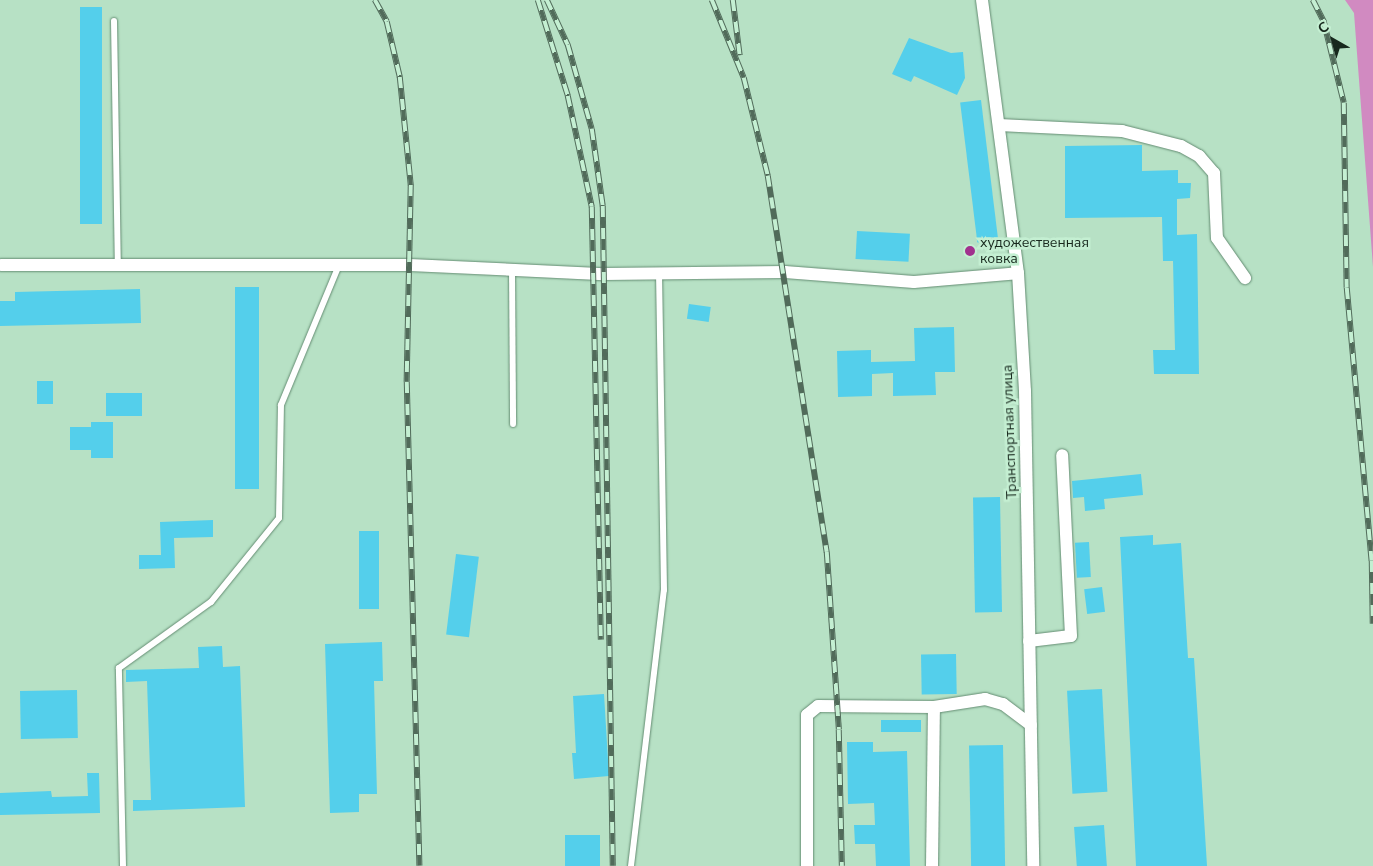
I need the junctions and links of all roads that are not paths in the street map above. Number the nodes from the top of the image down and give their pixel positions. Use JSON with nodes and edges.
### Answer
{"nodes":[{"id":1,"x":982,"y":0,"type":"edge"},
{"id":2,"x":114,"y":21,"type":"dead end"},
{"id":3,"x":999,"y":126,"type":"junction"},
{"id":4,"x":0,"y":265,"type":"edge"},
{"id":5,"x":118,"y":265,"type":"junction"},
{"id":6,"x":338,"y":265,"type":"junction"},
{"id":7,"x":512,"y":269,"type":"junction"},
{"id":8,"x":659,"y":272,"type":"junction"},
{"id":9,"x":1018,"y":273,"type":"junction"},
{"id":10,"x":1245,"y":278,"type":"dead end"},
{"id":11,"x":513,"y":424,"type":"dead end"},
{"id":12,"x":1062,"y":455,"type":"dead end"},
{"id":13,"x":1029,"y":640,"type":"junction"},
{"id":14,"x":934,"y":708,"type":"junction"},
{"id":15,"x":1031,"y":725,"type":"junction"},
{"id":16,"x":123,"y":866,"type":"edge"},
{"id":17,"x":631,"y":866,"type":"edge"},
{"id":18,"x":807,"y":866,"type":"edge"},
{"id":19,"x":932,"y":866,"type":"edge"},
{"id":20,"x":1033,"y":866,"type":"edge"}],
"edges":[{"from":1,"to":3,"type":"street","name":"Транспортная улица"},
{"from":2,"to":5,"type":"lane"},
{"from":3,"to":9,"type":"street","name":"Транспортная улица"},
{"from":3,"to":10,"type":"street"},
{"from":4,"to":5,"type":"street"},
{"from":5,"to":6,"type":"street"},
{"from":6,"to":7,"type":"street"},
{"from":6,"to":16,"type":"lane"},
{"from":7,"to":8,"type":"street"},
{"from":7,"to":11,"type":"lane"},
{"from":8,"to":9,"type":"street"},
{"from":8,"to":17,"type":"lane"},
{"from":9,"to":13,"type":"street","name":"Транспортная улица"},
{"from":12,"to":13,"type":"street"},
{"from":13,"to":15,"type":"street","name":"Транспортная улица"},
{"from":14,"to":15,"type":"street"},
{"from":14,"to":18,"type":"street"},
{"from":14,"to":19,"type":"street"},
{"from":15,"to":20,"type":"street","name":"Транспортная улица"}]}
